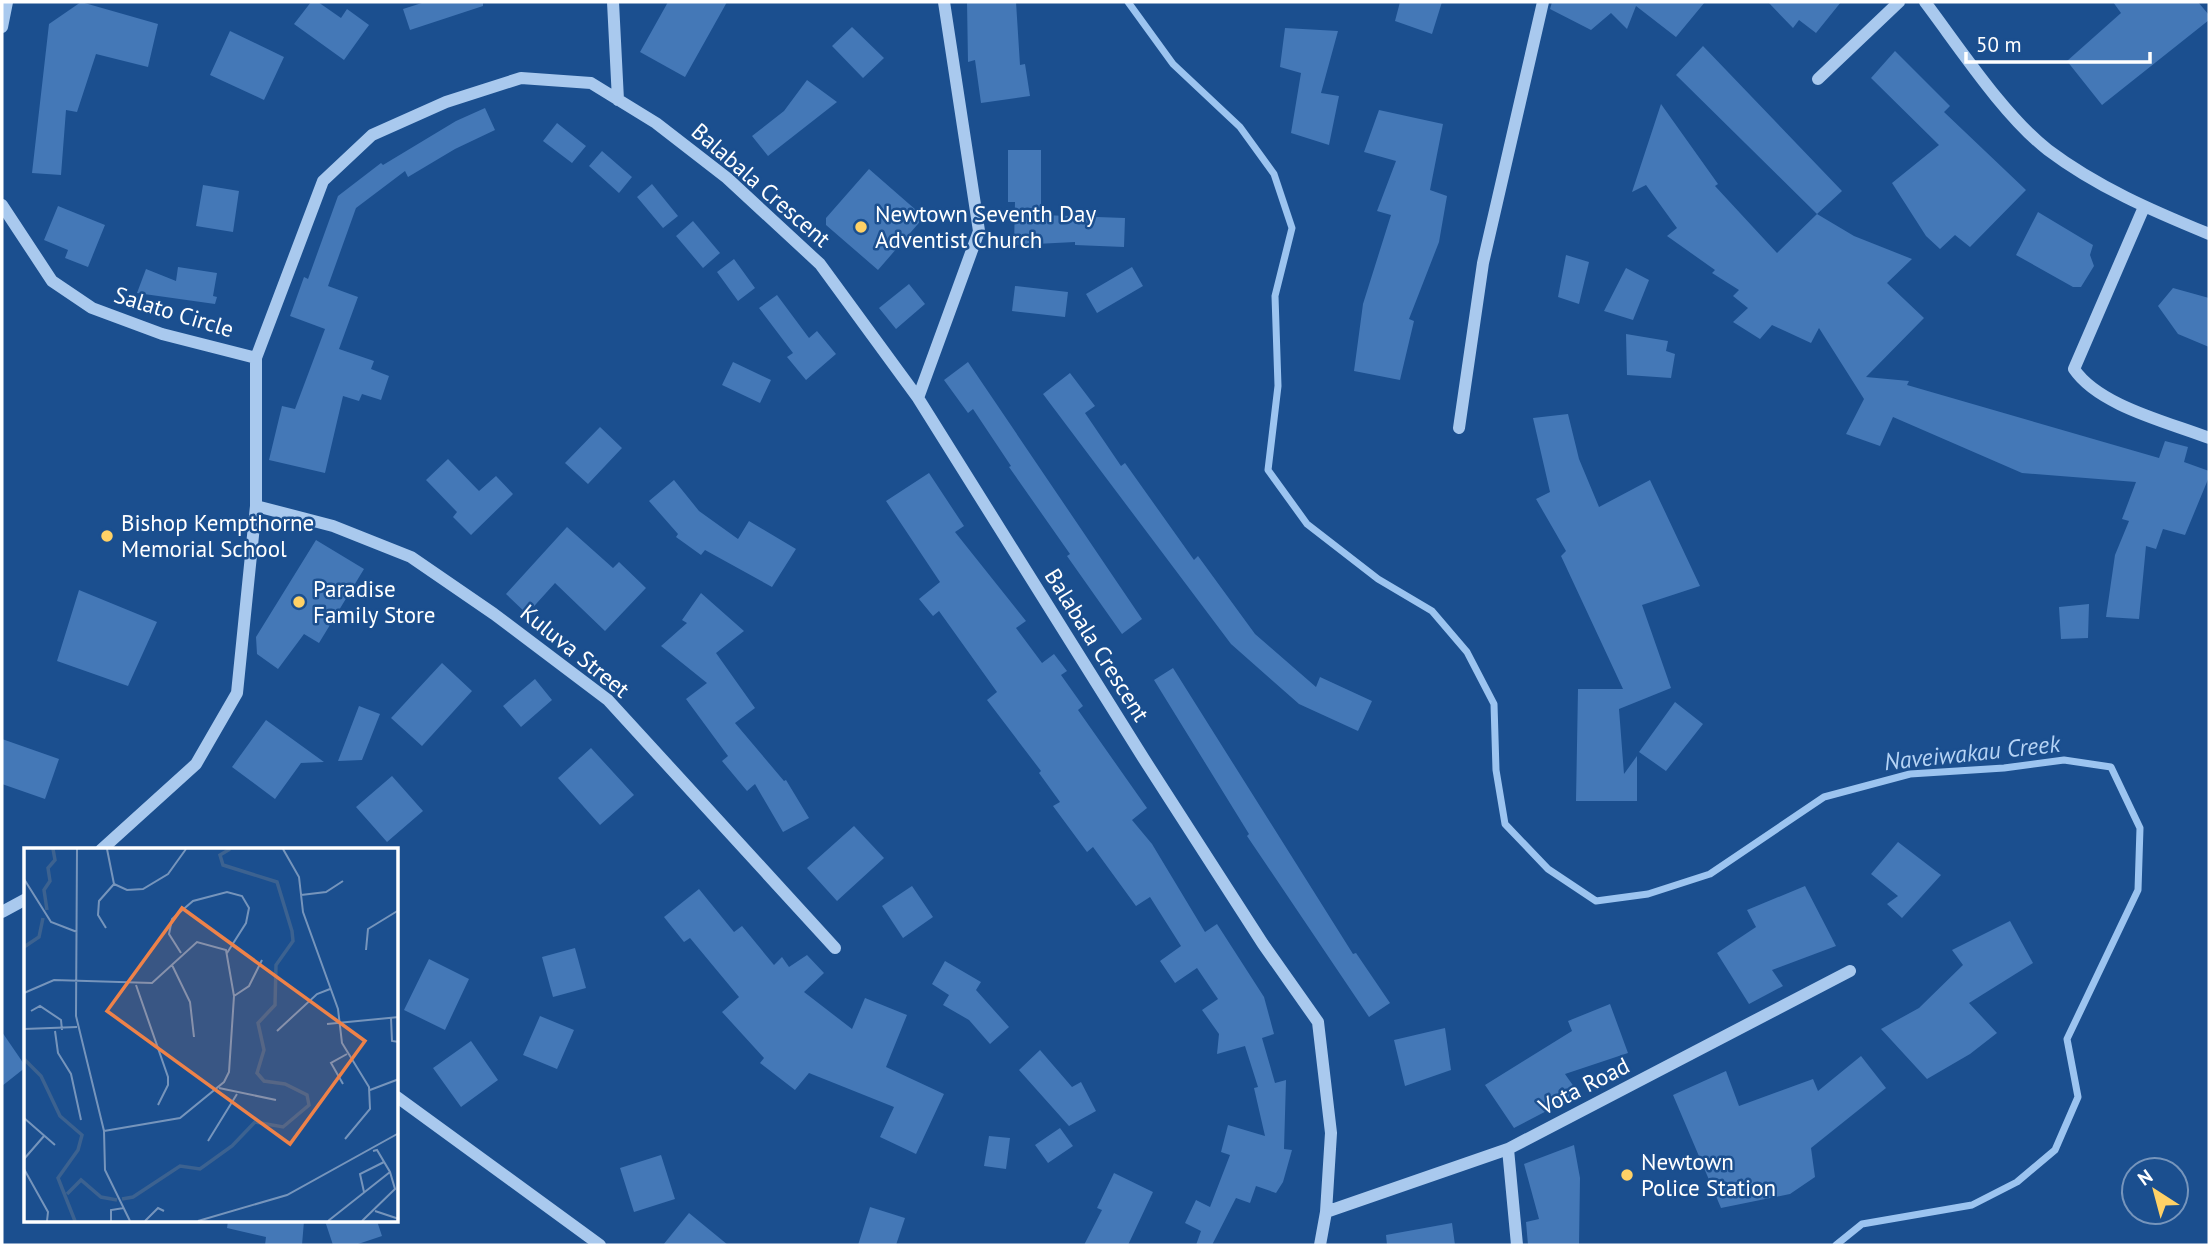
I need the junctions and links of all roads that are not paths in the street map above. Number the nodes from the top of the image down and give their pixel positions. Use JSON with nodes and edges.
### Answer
{"nodes":[{"id":1,"x":7,"y":2,"type":"edge"},
{"id":2,"x":613,"y":2,"type":"edge"},
{"id":3,"x":944,"y":2,"type":"edge"},
{"id":4,"x":1543,"y":2,"type":"edge"},
{"id":5,"x":1899,"y":2,"type":"edge"},
{"id":6,"x":1925,"y":2,"type":"edge"},
{"id":7,"x":2,"y":27,"type":"edge"},
{"id":8,"x":1818,"y":79,"type":"dead end"},
{"id":9,"x":618,"y":100,"type":"junction"},
{"id":10,"x":2,"y":205,"type":"edge"},
{"id":11,"x":2144,"y":207,"type":"junction"},
{"id":12,"x":2209,"y":234,"type":"edge"},
{"id":13,"x":256,"y":358,"type":"junction"},
{"id":14,"x":918,"y":398,"type":"junction"},
{"id":15,"x":1459,"y":428,"type":"dead end"},
{"id":16,"x":2209,"y":439,"type":"edge"},
{"id":17,"x":256,"y":506,"type":"junction"},
{"id":18,"x":103,"y":848,"type":"edge"},
{"id":19,"x":24,"y":900,"type":"edge"},
{"id":20,"x":2,"y":912,"type":"edge"},
{"id":21,"x":835,"y":948,"type":"dead end"},
{"id":22,"x":1850,"y":971,"type":"dead end"},
{"id":23,"x":399,"y":1098,"type":"edge"},
{"id":24,"x":1508,"y":1149,"type":"junction"},
{"id":25,"x":1326,"y":1212,"type":"junction"},
{"id":26,"x":600,"y":1245,"type":"edge"},
{"id":27,"x":1320,"y":1245,"type":"edge"},
{"id":28,"x":1517,"y":1245,"type":"edge"}],
"edges":[{"from":1,"to":7,"type":"street"},
{"from":2,"to":9,"type":"street"},
{"from":3,"to":14,"type":"street"},
{"from":4,"to":15,"type":"street"},
{"from":5,"to":8,"type":"street"},
{"from":6,"to":11,"type":"street"},
{"from":9,"to":13,"type":"street","name":"Balabala Crescent"},
{"from":9,"to":14,"type":"street","name":"Balabala Crescent"},
{"from":10,"to":13,"type":"street","name":"Salato Circle"},
{"from":11,"to":12,"type":"street"},
{"from":11,"to":16,"type":"street"},
{"from":13,"to":17,"type":"street","name":"Balabala Crescent"},
{"from":14,"to":25,"type":"street","name":"Balabala Crescent"},
{"from":17,"to":18,"type":"street","name":"Balabala Crescent"},
{"from":17,"to":21,"type":"street","name":"Kuluva Street"},
{"from":19,"to":20,"type":"street"},
{"from":22,"to":24,"type":"street","name":"Vota Road"},
{"from":23,"to":26,"type":"street"},
{"from":24,"to":25,"type":"street","name":"Vota Road"},
{"from":24,"to":28,"type":"street"},
{"from":25,"to":27,"type":"street","name":"Balabala Crescent"}]}
